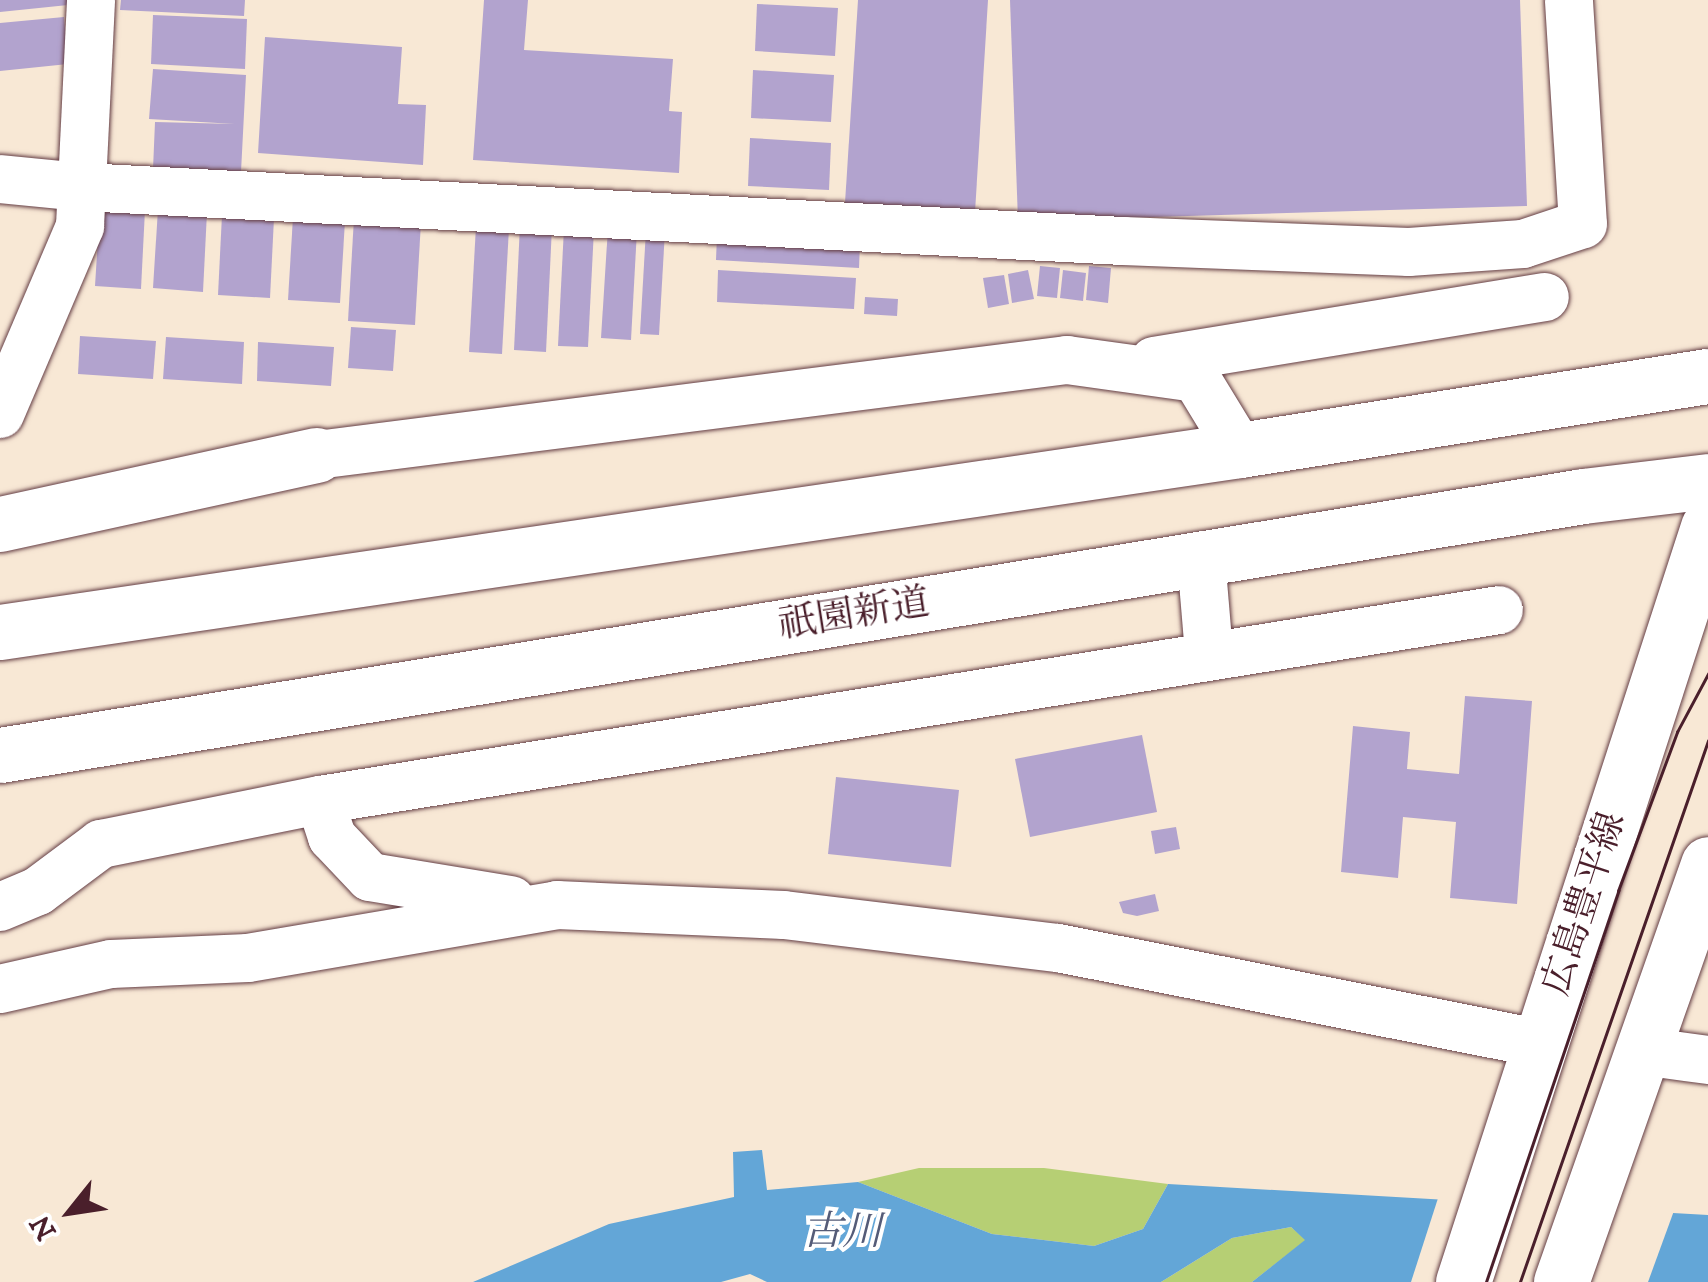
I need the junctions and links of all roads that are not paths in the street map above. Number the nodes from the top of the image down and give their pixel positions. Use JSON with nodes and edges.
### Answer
{"nodes":[{"id":1,"x":91,"y":0,"type":"edge"},
{"id":2,"x":1569,"y":0,"type":"edge"},
{"id":3,"x":0,"y":179,"type":"edge"},
{"id":4,"x":82,"y":188,"type":"junction"},
{"id":5,"x":1545,"y":298,"type":"dead end"},
{"id":6,"x":1118,"y":367,"type":"junction"},
{"id":7,"x":1708,"y":376,"type":"edge"},
{"id":8,"x":0,"y":414,"type":"edge"},
{"id":9,"x":1240,"y":450,"type":"junction"},
{"id":10,"x":317,"y":455,"type":"joint"},
{"id":11,"x":1708,"y":482,"type":"edge"},
{"id":12,"x":0,"y":524,"type":"edge"},
{"id":13,"x":1708,"y":527,"type":"edge"},
{"id":14,"x":1200,"y":558,"type":"junction"},
{"id":15,"x":1499,"y":610,"type":"dead end"},
{"id":16,"x":0,"y":632,"type":"edge"},
{"id":17,"x":1208,"y":654,"type":"junction"},
{"id":18,"x":0,"y":755,"type":"edge"},
{"id":19,"x":320,"y":800,"type":"junction"},
{"id":20,"x":1708,"y":864,"type":"edge"},
{"id":21,"x":550,"y":906,"type":"junction"},
{"id":22,"x":0,"y":907,"type":"edge"},
{"id":23,"x":0,"y":988,"type":"edge"},
{"id":24,"x":1541,"y":1044,"type":"junction"},
{"id":25,"x":1642,"y":1050,"type":"junction"},
{"id":26,"x":1708,"y":1060,"type":"edge"},
{"id":27,"x":1462,"y":1282,"type":"edge"},
{"id":28,"x":1561,"y":1282,"type":"edge"}],
"edges":[{"from":1,"to":4,"type":"street"},
{"from":2,"to":4,"type":"street"},
{"from":3,"to":4,"type":"street"},
{"from":4,"to":8,"type":"street"},
{"from":5,"to":6,"type":"street"},
{"from":6,"to":9,"type":"street"},
{"from":6,"to":10,"type":"street"},
{"from":7,"to":9,"type":"main road"},
{"from":9,"to":16,"type":"main road"},
{"from":10,"to":12,"type":"main road"},
{"from":11,"to":14,"type":"main road","name":"祇園新道"},
{"from":13,"to":24,"type":"main road","name":"広島豊平線"},
{"from":14,"to":17,"type":"street"},
{"from":14,"to":18,"type":"main road","name":"祇園新道"},
{"from":15,"to":17,"type":"street"},
{"from":17,"to":19,"type":"street"},
{"from":19,"to":21,"type":"street"},
{"from":19,"to":22,"type":"street"},
{"from":20,"to":25,"type":"main road"},
{"from":21,"to":23,"type":"street"},
{"from":21,"to":24,"type":"street"},
{"from":24,"to":27,"type":"main road","name":"広島豊平線"},
{"from":25,"to":26,"type":"street"},
{"from":25,"to":28,"type":"main road"}]}
